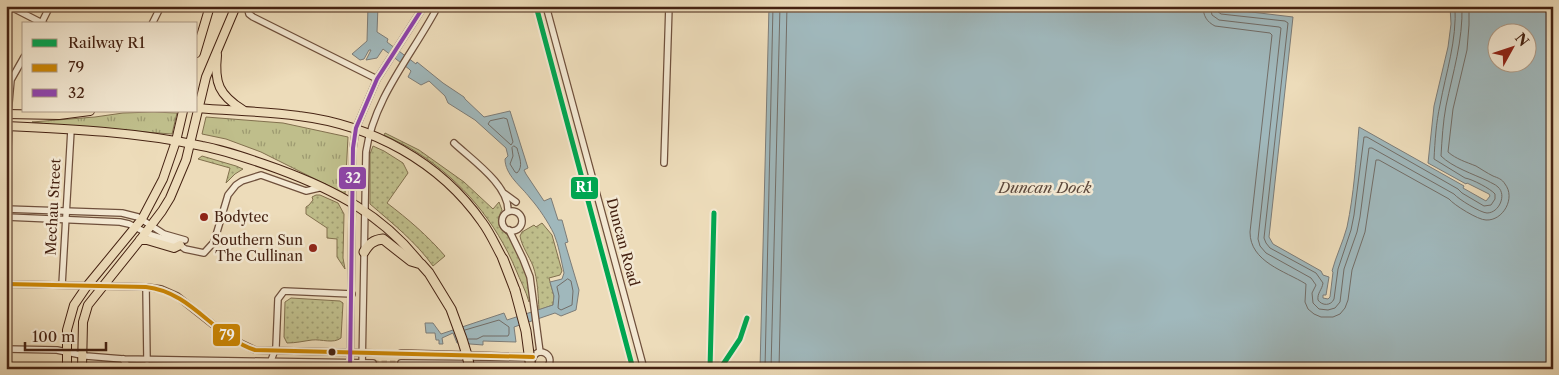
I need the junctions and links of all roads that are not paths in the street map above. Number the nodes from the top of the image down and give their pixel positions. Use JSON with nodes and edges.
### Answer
{"nodes":[{"id":1,"x":9,"y":6,"type":"edge"},
{"id":2,"x":50,"y":6,"type":"edge"},
{"id":3,"x":161,"y":6,"type":"edge"},
{"id":4,"x":210,"y":6,"type":"edge"},
{"id":5,"x":236,"y":6,"type":"edge"},
{"id":6,"x":424,"y":6,"type":"edge"},
{"id":7,"x":438,"y":6,"type":"edge"},
{"id":8,"x":546,"y":6,"type":"edge"},
{"id":9,"x":669,"y":6,"type":"edge"},
{"id":10,"x":247,"y":8,"type":"edge"},
{"id":11,"x":40,"y":22,"type":"edge"},
{"id":12,"x":42,"y":22,"type":"edge"},
{"id":13,"x":153,"y":22,"type":"edge"},
{"id":14,"x":198,"y":46,"type":"edge"},
{"id":15,"x":218,"y":46,"type":"junction"},
{"id":16,"x":22,"y":61,"type":"edge"},
{"id":17,"x":377,"y":79,"type":"junction"},
{"id":18,"x":198,"y":108,"type":"edge"},
{"id":19,"x":246,"y":111,"type":"junction"},
{"id":20,"x":183,"y":112,"type":"edge"},
{"id":21,"x":197,"y":112,"type":"edge"},
{"id":22,"x":71,"y":113,"type":"edge"},
{"id":23,"x":7,"y":114,"type":"edge"},
{"id":24,"x":8,"y":126,"type":"edge"},
{"id":25,"x":356,"y":128,"type":"junction"},
{"id":26,"x":70,"y":130,"type":"junction"},
{"id":27,"x":369,"y":133,"type":"junction"},
{"id":28,"x":176,"y":141,"type":"junction"},
{"id":29,"x":190,"y":143,"type":"junction"},
{"id":30,"x":454,"y":143,"type":"dead end"},
{"id":31,"x":664,"y":163,"type":"dead end"},
{"id":32,"x":6,"y":187,"type":"edge"},
{"id":33,"x":323,"y":187,"type":"junction"},
{"id":34,"x":502,"y":191,"type":"junction"},
{"id":35,"x":353,"y":202,"type":"junction"},
{"id":36,"x":516,"y":202,"type":"junction"},
{"id":37,"x":6,"y":209,"type":"edge"},
{"id":38,"x":365,"y":210,"type":"junction"},
{"id":39,"x":65,"y":211,"type":"junction"},
{"id":40,"x":508,"y":211,"type":"junction"},
{"id":41,"x":517,"y":212,"type":"junction"},
{"id":42,"x":6,"y":217,"type":"edge"},
{"id":43,"x":65,"y":219,"type":"junction"},
{"id":44,"x":142,"y":220,"type":"junction"},
{"id":45,"x":151,"y":225,"type":"junction"},
{"id":46,"x":136,"y":228,"type":"junction"},
{"id":47,"x":518,"y":229,"type":"junction"},
{"id":48,"x":509,"y":230,"type":"junction"},
{"id":49,"x":145,"y":232,"type":"junction"},
{"id":50,"x":140,"y":240,"type":"junction"},
{"id":51,"x":183,"y":245,"type":"junction"},
{"id":52,"x":519,"y":250,"type":"junction"},
{"id":53,"x":364,"y":252,"type":"junction"},
{"id":54,"x":503,"y":259,"type":"joint"},
{"id":55,"x":423,"y":265,"type":"junction"},
{"id":56,"x":6,"y":284,"type":"edge"},
{"id":57,"x":62,"y":286,"type":"junction"},
{"id":58,"x":87,"y":286,"type":"junction"},
{"id":59,"x":102,"y":286,"type":"junction"},
{"id":60,"x":146,"y":287,"type":"junction"},
{"id":61,"x":352,"y":294,"type":"junction"},
{"id":62,"x":6,"y":349,"type":"edge"},
{"id":63,"x":67,"y":352,"type":"junction"},
{"id":64,"x":275,"y":352,"type":"junction"},
{"id":65,"x":540,"y":352,"type":"junction"},
{"id":66,"x":350,"y":353,"type":"junction"},
{"id":67,"x":362,"y":353,"type":"junction"},
{"id":68,"x":373,"y":353,"type":"tunnel mouth"},
{"id":69,"x":401,"y":353,"type":"tunnel mouth"},
{"id":70,"x":82,"y":355,"type":"junction"},
{"id":71,"x":534,"y":356,"type":"junction"},
{"id":72,"x":123,"y":359,"type":"junction"},
{"id":73,"x":147,"y":360,"type":"junction"},
{"id":74,"x":269,"y":362,"type":"junction"},
{"id":75,"x":373,"y":363,"type":"tunnel mouth"},
{"id":76,"x":401,"y":363,"type":"tunnel mouth"},
{"id":77,"x":316,"y":366,"type":"edge"},
{"id":78,"x":350,"y":366,"type":"edge"},
{"id":79,"x":362,"y":366,"type":"edge"},
{"id":80,"x":535,"y":368,"type":"edge"},
{"id":81,"x":67,"y":369,"type":"edge"},
{"id":82,"x":82,"y":369,"type":"edge"},
{"id":83,"x":128,"y":369,"type":"edge"},
{"id":84,"x":268,"y":369,"type":"edge"},
{"id":85,"x":470,"y":369,"type":"edge"},
{"id":86,"x":546,"y":369,"type":"edge"},
{"id":87,"x":644,"y":369,"type":"edge"}],
"edges":[{"from":1,"to":11,"type":"street"},
{"from":2,"to":12,"type":"street"},
{"from":3,"to":13,"type":"street"},
{"from":4,"to":14,"type":"main road"},
{"from":5,"to":15,"type":"main road"},
{"from":6,"to":17,"type":"street"},
{"from":7,"to":27,"type":"street"},
{"from":8,"to":87,"type":"street","name":"Duncan Road"},
{"from":9,"to":31,"type":"street"},
{"from":10,"to":17,"type":"street"},
{"from":15,"to":18,"type":"main road"},
{"from":15,"to":19,"type":"main road"},
{"from":16,"to":23,"type":"street"},
{"from":17,"to":25,"type":"street"},
{"from":18,"to":19,"type":"main road"},
{"from":19,"to":25,"type":"main road"},
{"from":20,"to":28,"type":"main road"},
{"from":21,"to":29,"type":"main road"},
{"from":22,"to":23,"type":"main road"},
{"from":24,"to":26,"type":"main road"},
{"from":24,"to":32,"type":"street"},
{"from":25,"to":27,"type":"main road"},
{"from":25,"to":35,"type":"street"},
{"from":26,"to":28,"type":"main road"},
{"from":26,"to":39,"type":"street","name":"Mechau Street"},
{"from":27,"to":38,"type":"street"},
{"from":27,"to":54,"type":"main road"},
{"from":28,"to":29,"type":"main road"},
{"from":28,"to":44,"type":"main road"},
{"from":29,"to":33,"type":"main road"},
{"from":29,"to":45,"type":"main road"},
{"from":30,"to":34,"type":"street"},
{"from":33,"to":35,"type":"main road"},
{"from":33,"to":51,"type":"street"},
{"from":34,"to":36,"type":"street"},
{"from":34,"to":40,"type":"street"},
{"from":35,"to":38,"type":"main road"},
{"from":35,"to":61,"type":"street"},
{"from":36,"to":40,"type":"street"},
{"from":36,"to":41,"type":"street"},
{"from":37,"to":39,"type":"street"},
{"from":38,"to":53,"type":"street"},
{"from":38,"to":55,"type":"main road"},
{"from":39,"to":43,"type":"street","name":"Mechau Street"},
{"from":39,"to":44,"type":"street"},
{"from":40,"to":41,"type":"street"},
{"from":40,"to":48,"type":"street"},
{"from":41,"to":47,"type":"street"},
{"from":42,"to":43,"type":"street"},
{"from":43,"to":46,"type":"street"},
{"from":43,"to":57,"type":"street","name":"Mechau Street"},
{"from":44,"to":45,"type":"street"},
{"from":44,"to":46,"type":"main road"},
{"from":45,"to":49,"type":"main road"},
{"from":45,"to":51,"type":"street"},
{"from":46,"to":49,"type":"street"},
{"from":46,"to":58,"type":"main road"},
{"from":47,"to":48,"type":"street"},
{"from":47,"to":52,"type":"street"},
{"from":48,"to":52,"type":"street"},
{"from":49,"to":50,"type":"main road"},
{"from":49,"to":51,"type":"street"},
{"from":50,"to":51,"type":"main road"},
{"from":50,"to":59,"type":"main road"},
{"from":52,"to":65,"type":"street"},
{"from":53,"to":55,"type":"highway"},
{"from":53,"to":67,"type":"street"},
{"from":54,"to":80,"type":"highway","bridge":true},
{"from":55,"to":85,"type":"highway","bridge":true},
{"from":56,"to":57,"type":"street"},
{"from":57,"to":58,"type":"street"},
{"from":58,"to":59,"type":"street"},
{"from":58,"to":63,"type":"main road"},
{"from":59,"to":60,"type":"street"},
{"from":59,"to":70,"type":"main road"},
{"from":60,"to":64,"type":"street"},
{"from":60,"to":73,"type":"street"},
{"from":61,"to":64,"type":"street"},
{"from":61,"to":66,"type":"street"},
{"from":62,"to":63,"type":"street"},
{"from":63,"to":70,"type":"street"},
{"from":63,"to":81,"type":"main road"},
{"from":64,"to":66,"type":"street"},
{"from":64,"to":74,"type":"street"},
{"from":65,"to":71,"type":"street"},
{"from":65,"to":86,"type":"street"},
{"from":66,"to":67,"type":"street"},
{"from":66,"to":78,"type":"street"},
{"from":67,"to":68,"type":"street"},
{"from":67,"to":79,"type":"street"},
{"from":69,"to":71,"type":"street"},
{"from":70,"to":72,"type":"street"},
{"from":70,"to":82,"type":"main road"},
{"from":71,"to":80,"type":"street"},
{"from":72,"to":73,"type":"street"},
{"from":72,"to":83,"type":"street"},
{"from":73,"to":74,"type":"street"},
{"from":74,"to":77,"type":"street"},
{"from":74,"to":84,"type":"street"},
{"from":75,"to":79,"type":"street"},
{"from":76,"to":80,"type":"street"},
{"from":77,"to":78,"type":"street"},
{"from":78,"to":79,"type":"street"}]}
